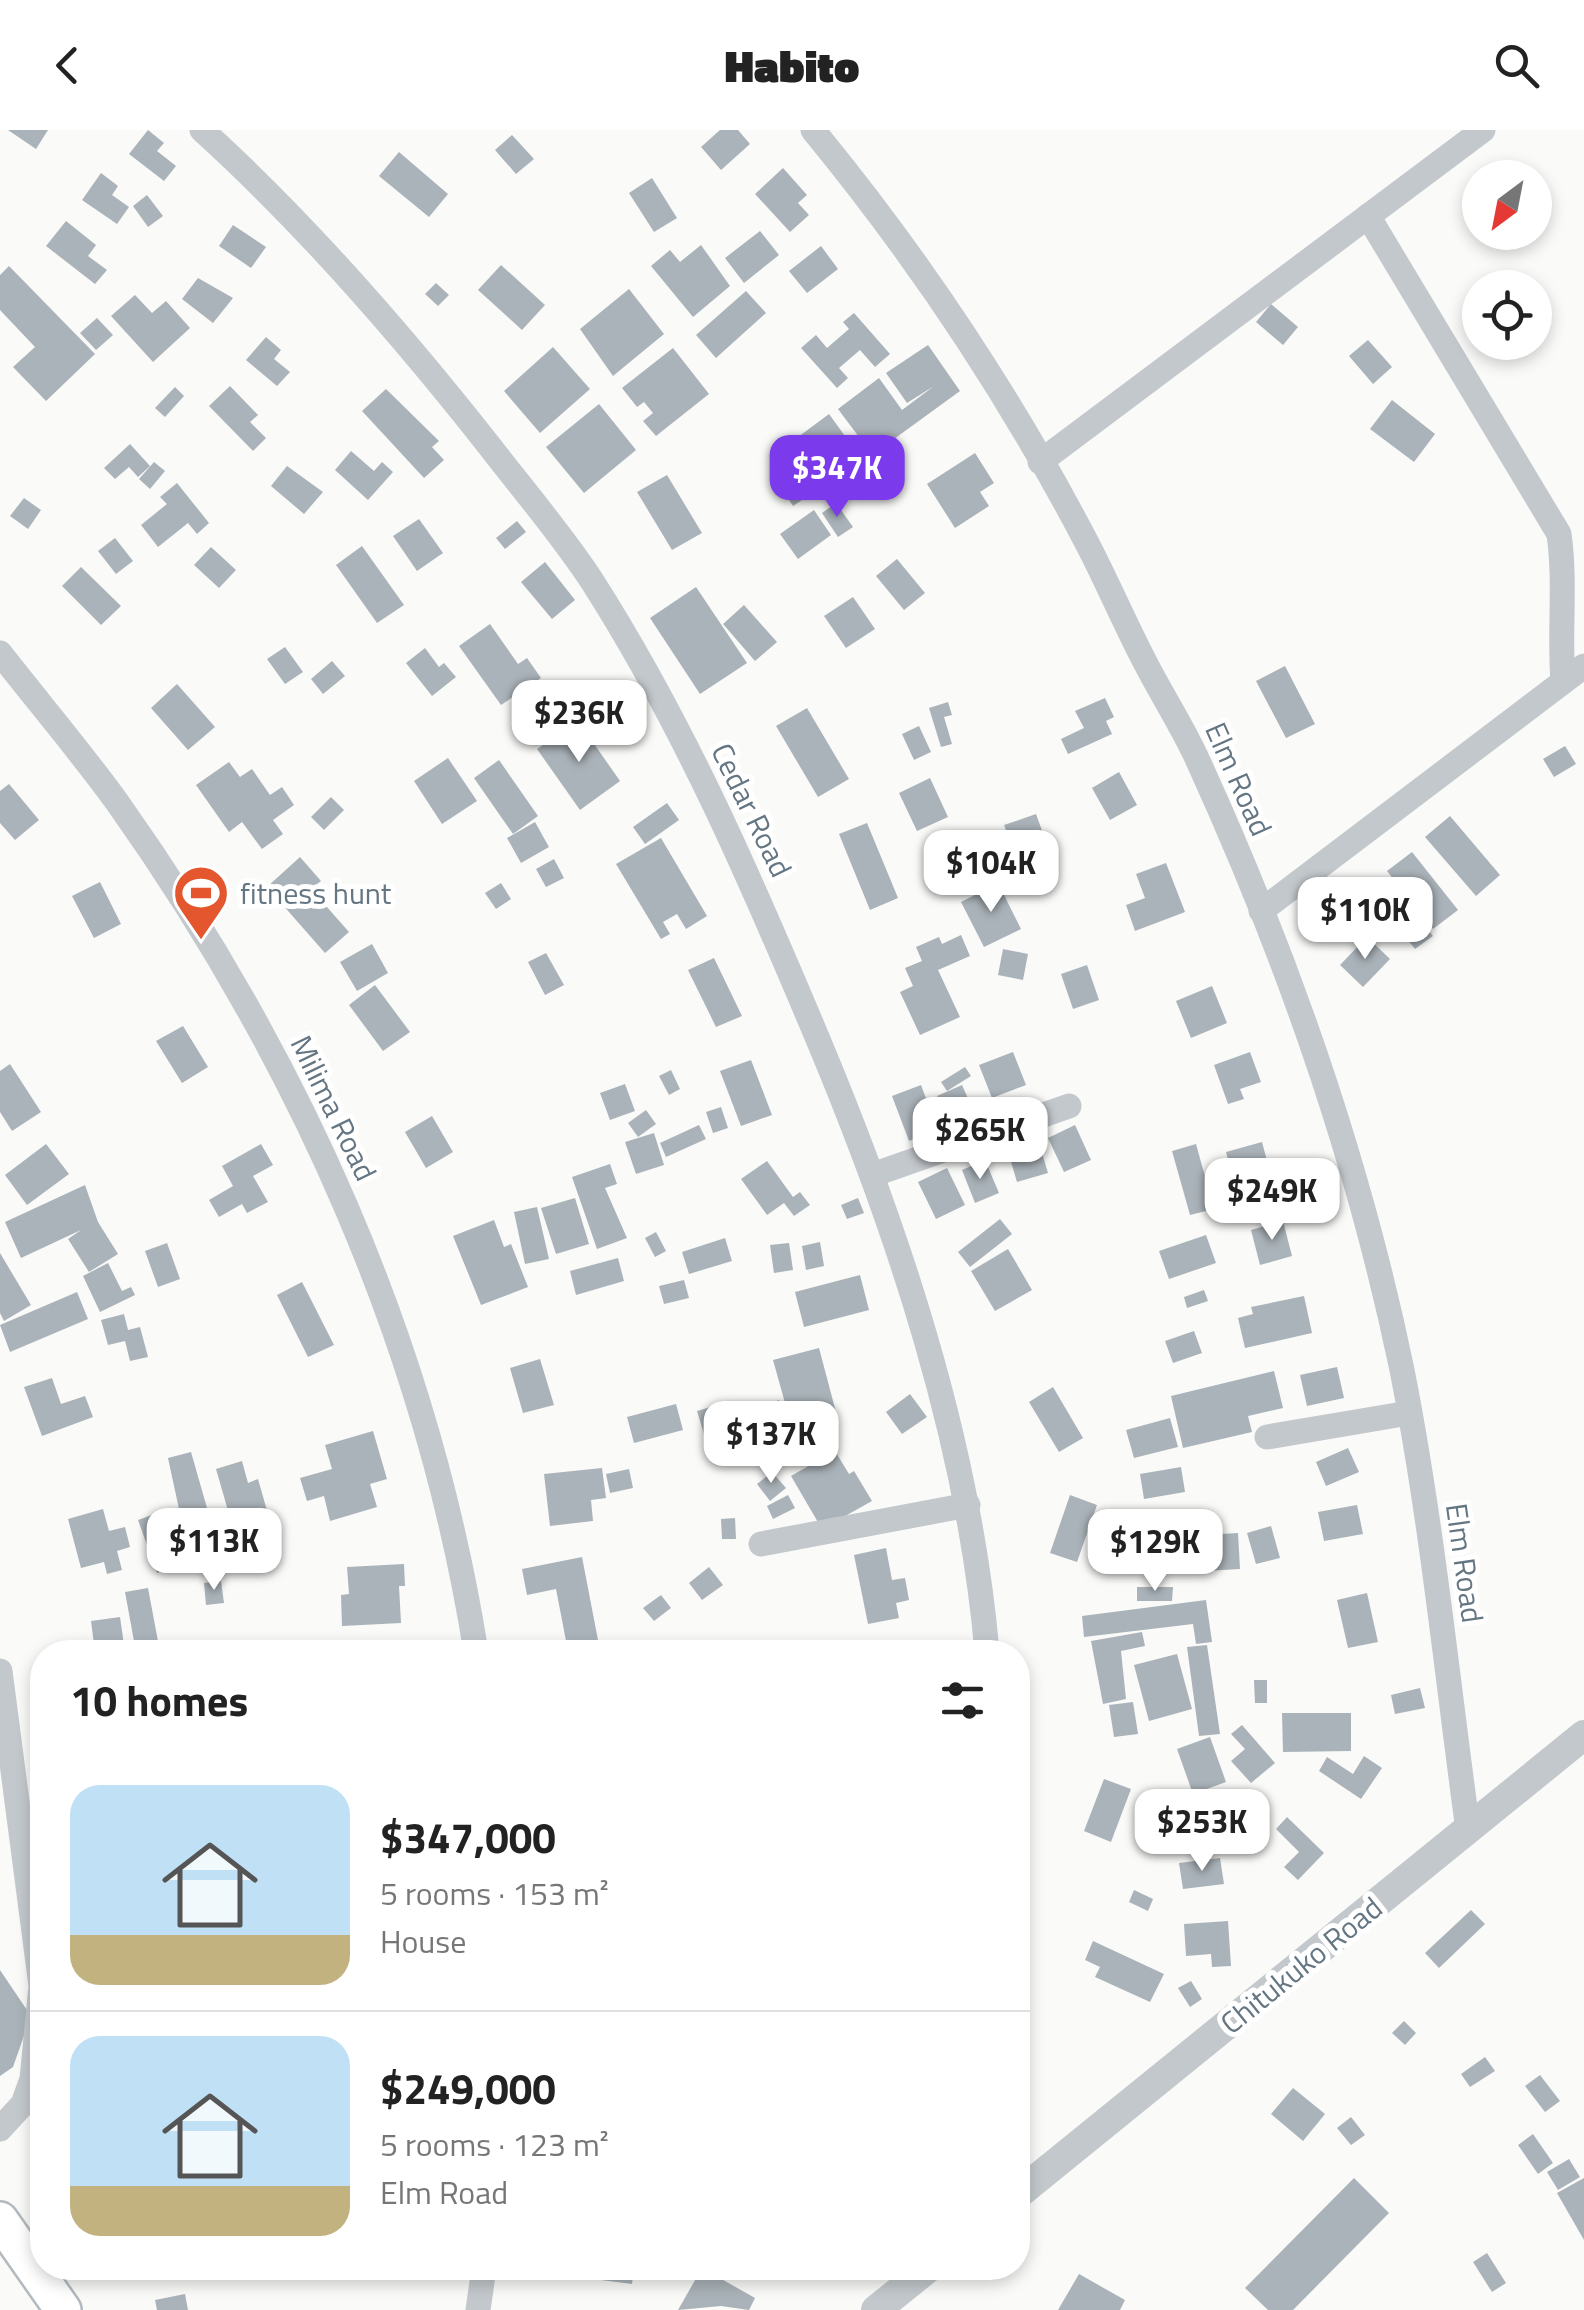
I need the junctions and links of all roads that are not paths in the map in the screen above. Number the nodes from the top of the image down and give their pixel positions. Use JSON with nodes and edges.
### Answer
{"nodes":[{"id":1,"x":202,"y":130,"type":"edge"},
{"id":2,"x":812,"y":130,"type":"edge"},
{"id":3,"x":1483,"y":130,"type":"edge"},
{"id":4,"x":1368,"y":216,"type":"junction"},
{"id":5,"x":1040,"y":462,"type":"junction"},
{"id":6,"x":0,"y":653,"type":"edge"},
{"id":7,"x":1584,"y":666,"type":"edge"},
{"id":8,"x":1563,"y":682,"type":"junction"},
{"id":9,"x":1261,"y":911,"type":"junction"},
{"id":10,"x":1068,"y":1106,"type":"dead end"},
{"id":11,"x":875,"y":1174,"type":"junction"},
{"id":12,"x":1409,"y":1413,"type":"junction"},
{"id":13,"x":1266,"y":1437,"type":"dead end"},
{"id":14,"x":968,"y":1505,"type":"junction"},
{"id":15,"x":760,"y":1544,"type":"dead end"},
{"id":16,"x":473,"y":1640,"type":"edge"},
{"id":17,"x":986,"y":1640,"type":"edge"},
{"id":18,"x":0,"y":1672,"type":"edge"},
{"id":19,"x":1584,"y":1735,"type":"edge"},
{"id":20,"x":1468,"y":1830,"type":"junction"},
{"id":21,"x":30,"y":1902,"type":"edge"},
{"id":22,"x":30,"y":2085,"type":"edge"},
{"id":23,"x":0,"y":2129,"type":"edge"},
{"id":24,"x":1030,"y":2184,"type":"edge"},
{"id":25,"x":0,"y":2220,"type":"edge"},
{"id":26,"x":30,"y":2262,"type":"edge"},
{"id":27,"x":43,"y":2280,"type":"edge"},
{"id":28,"x":482,"y":2280,"type":"edge"},
{"id":29,"x":913,"y":2280,"type":"edge"},
{"id":30,"x":64,"y":2310,"type":"edge"},
{"id":31,"x":478,"y":2310,"type":"edge"},
{"id":32,"x":876,"y":2310,"type":"edge"}],
"edges":[{"from":1,"to":11,"type":"street","name":"Cedar Road"},
{"from":2,"to":5,"type":"street","name":"Elm Road"},
{"from":3,"to":4,"type":"street"},
{"from":4,"to":5,"type":"street"},
{"from":4,"to":8,"type":"street"},
{"from":5,"to":9,"type":"street","name":"Elm Road"},
{"from":6,"to":16,"type":"street","name":"Milima Road"},
{"from":7,"to":8,"type":"street"},
{"from":8,"to":9,"type":"street"},
{"from":9,"to":12,"type":"street","name":"Elm Road"},
{"from":10,"to":11,"type":"street"},
{"from":11,"to":14,"type":"street","name":"Cedar Road"},
{"from":12,"to":13,"type":"street"},
{"from":12,"to":20,"type":"street","name":"Elm Road"},
{"from":14,"to":15,"type":"street"},
{"from":14,"to":17,"type":"street","name":"Cedar Road"},
{"from":18,"to":21,"type":"street"},
{"from":19,"to":20,"type":"street","name":"Chitukuko Road"},
{"from":20,"to":24,"type":"street","name":"Chitukuko Road"},
{"from":22,"to":23,"type":"street"},
{"from":25,"to":26,"type":"main road"},
{"from":27,"to":30,"type":"main road"},
{"from":28,"to":31,"type":"street"},
{"from":29,"to":32,"type":"street"}]}
